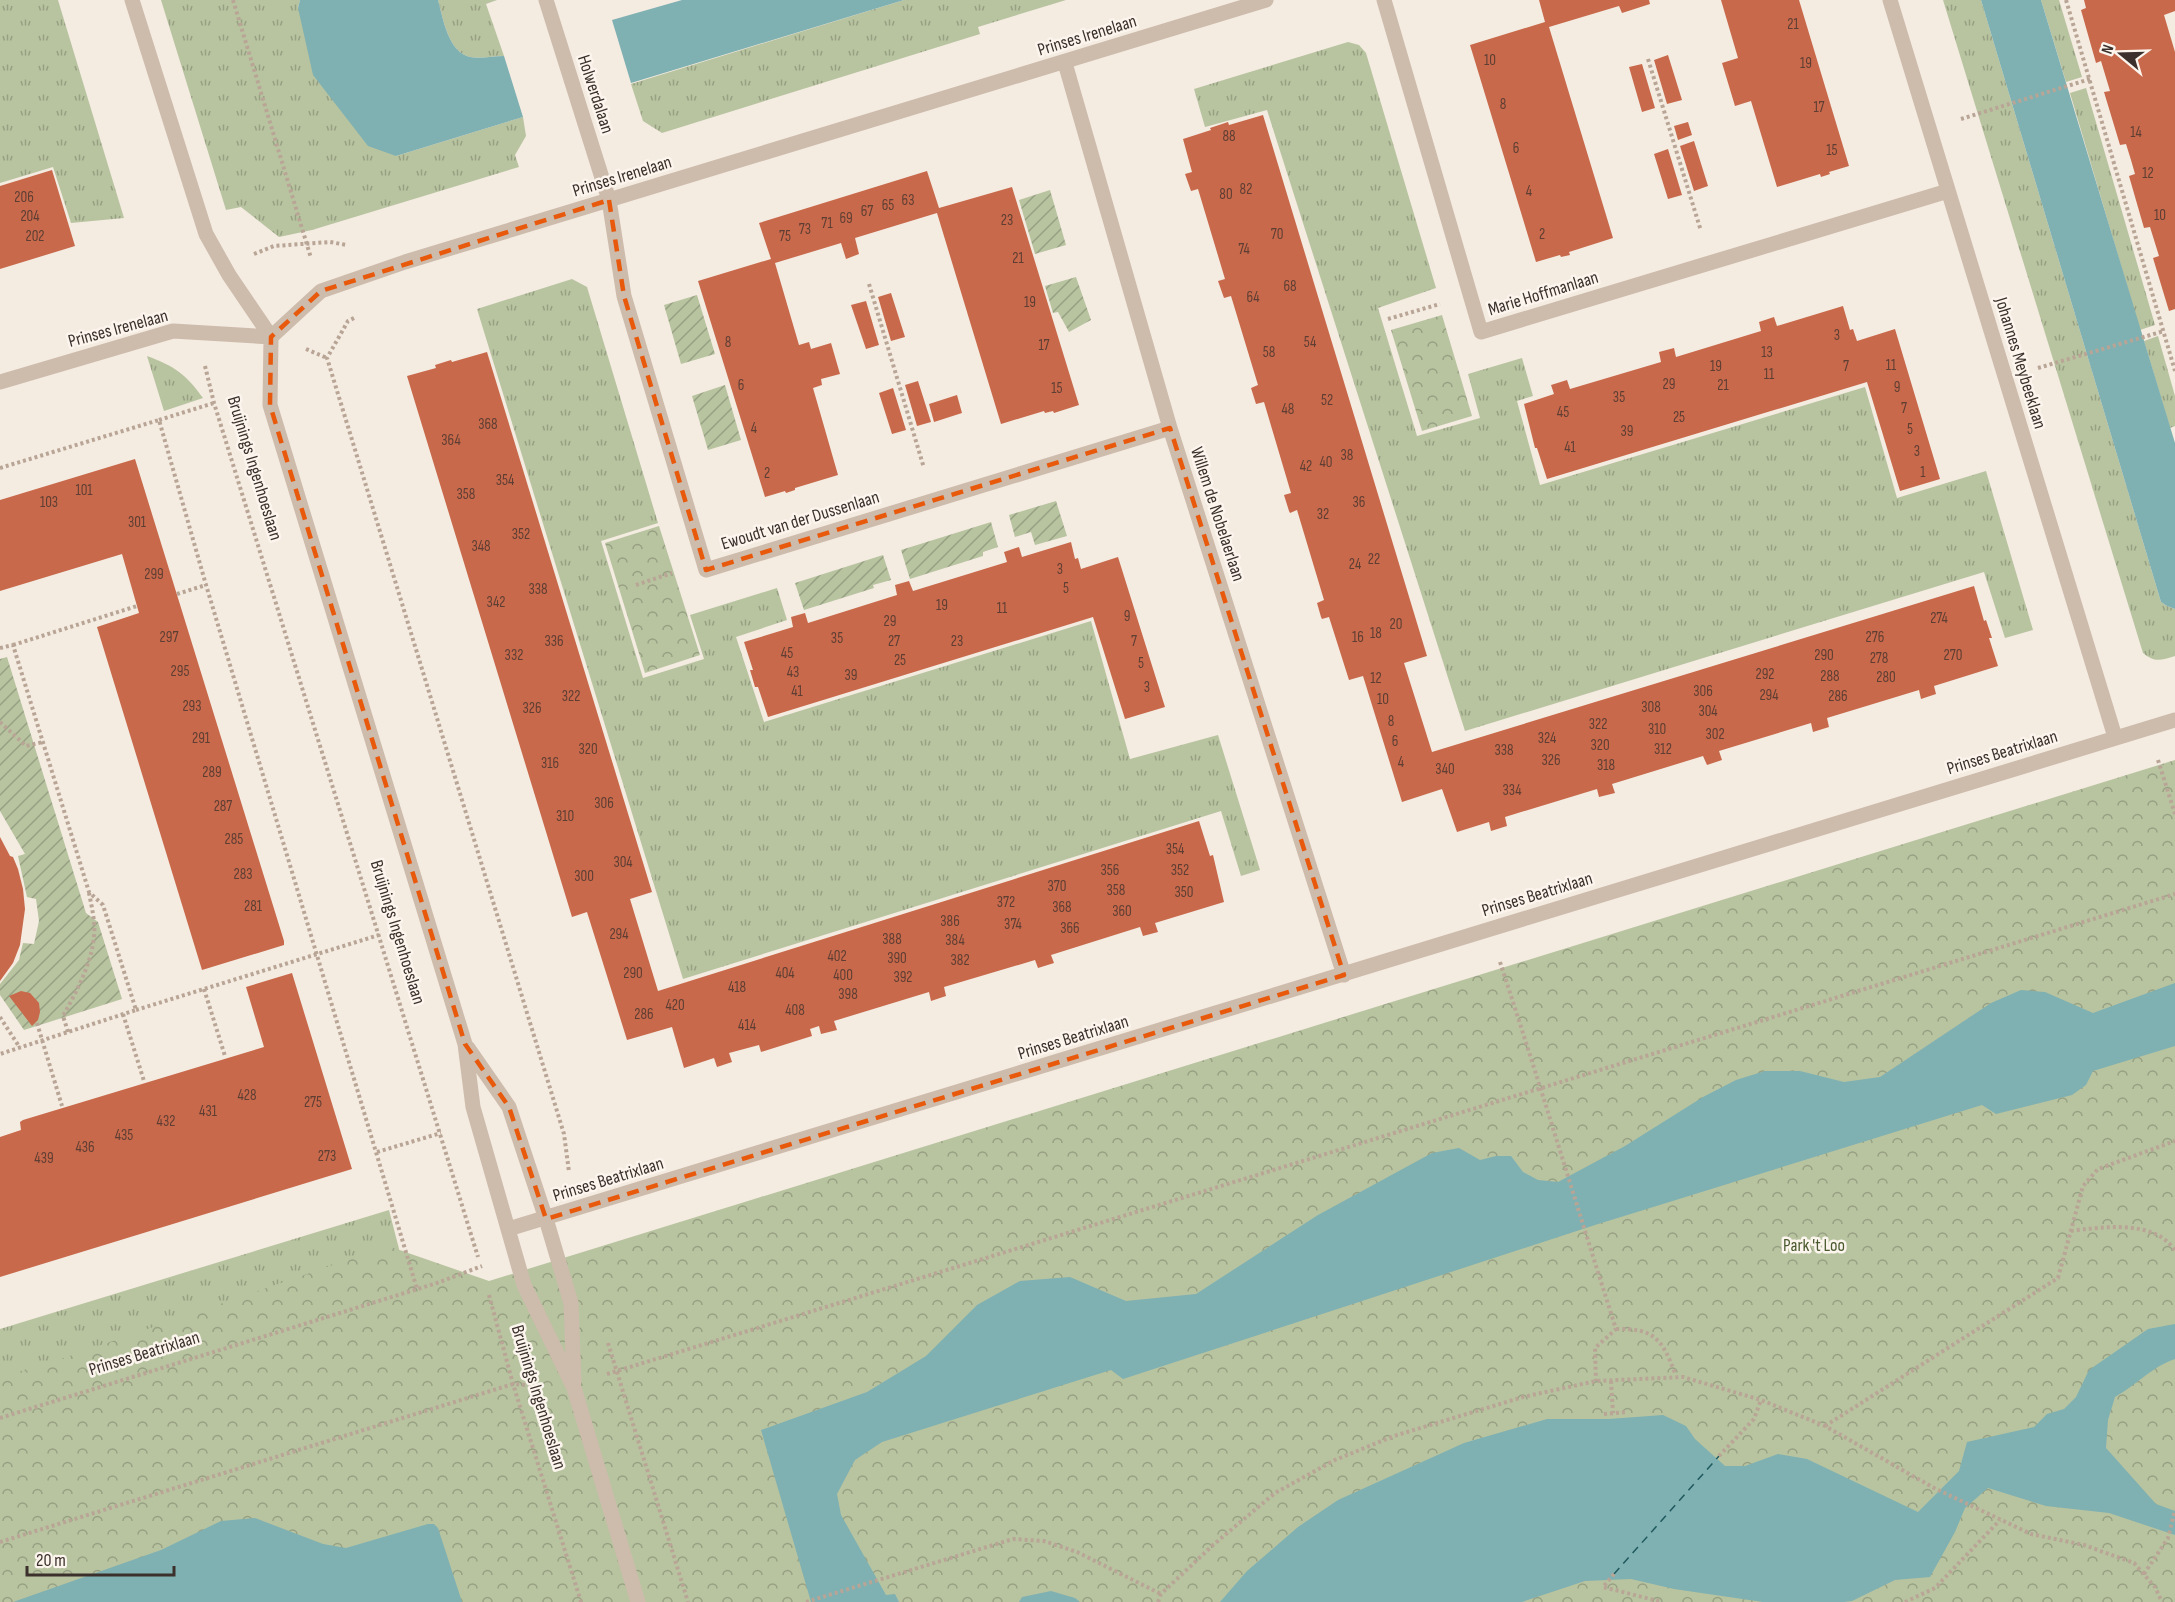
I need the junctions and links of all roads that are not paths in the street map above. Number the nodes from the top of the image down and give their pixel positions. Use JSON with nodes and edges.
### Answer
{"nodes":[{"id":1,"x":132,"y":0,"type":"edge"},
{"id":2,"x":546,"y":0,"type":"edge"},
{"id":3,"x":1266,"y":0,"type":"edge"},
{"id":4,"x":1384,"y":0,"type":"edge"},
{"id":5,"x":1890,"y":0,"type":"edge"},
{"id":6,"x":1065,"y":63,"type":"junction"},
{"id":7,"x":1948,"y":191,"type":"junction"},
{"id":8,"x":609,"y":200,"type":"junction"},
{"id":9,"x":271,"y":337,"type":"junction"},
{"id":10,"x":0,"y":382,"type":"edge"},
{"id":11,"x":1170,"y":428,"type":"junction"},
{"id":12,"x":2175,"y":720,"type":"edge"},
{"id":13,"x":2115,"y":737,"type":"junction"},
{"id":14,"x":1344,"y":975,"type":"junction"},
{"id":15,"x":465,"y":1044,"type":"junction"},
{"id":16,"x":546,"y":1219,"type":"junction"},
{"id":17,"x":508,"y":1229,"type":"junction"},
{"id":18,"x":574,"y":1388,"type":"junction"},
{"id":19,"x":638,"y":1602,"type":"edge"}],
"edges":[{"from":1,"to":9,"type":"street"},
{"from":2,"to":8,"type":"street","name":"Holwerdalaan"},
{"from":3,"to":6,"type":"street","name":"Prinses Irenelaan"},
{"from":4,"to":7,"type":"street","name":"Marie Hoffmanlaan"},
{"from":5,"to":7,"type":"street","name":"Johannes Meybeeklaan"},
{"from":6,"to":8,"type":"street","name":"Prinses Irenelaan"},
{"from":6,"to":11,"type":"street","name":"Willem de Nobelaerlaan"},
{"from":7,"to":13,"type":"street","name":"Johannes Meybeeklaan"},
{"from":8,"to":9,"type":"street","name":"Prinses Irenelaan"},
{"from":8,"to":11,"type":"street","name":"Ewoudt van der Dussenlaan"},
{"from":9,"to":10,"type":"street","name":"Prinses Irenelaan"},
{"from":9,"to":15,"type":"street","name":"Bruijnings Ingenhoeslaan"},
{"from":11,"to":14,"type":"street","name":"Willem de Nobelaerlaan"},
{"from":12,"to":13,"type":"street","name":"Prinses Beatrixlaan"},
{"from":13,"to":14,"type":"street","name":"Prinses Beatrixlaan"},
{"from":14,"to":16,"type":"street","name":"Prinses Beatrixlaan"},
{"from":15,"to":16,"type":"street","name":"Bruijnings Ingenhoeslaan"},
{"from":15,"to":17,"type":"street","name":"Bruijnings Ingenhoeslaan"},
{"from":16,"to":17,"type":"street","name":"Prinses Beatrixlaan"},
{"from":16,"to":18,"type":"street","name":"Bruijnings Ingenhoeslaan"},
{"from":17,"to":18,"type":"street","name":"Bruijnings Ingenhoeslaan"},
{"from":18,"to":19,"type":"street","name":"Bruijnings Ingenhoeslaan"}]}
